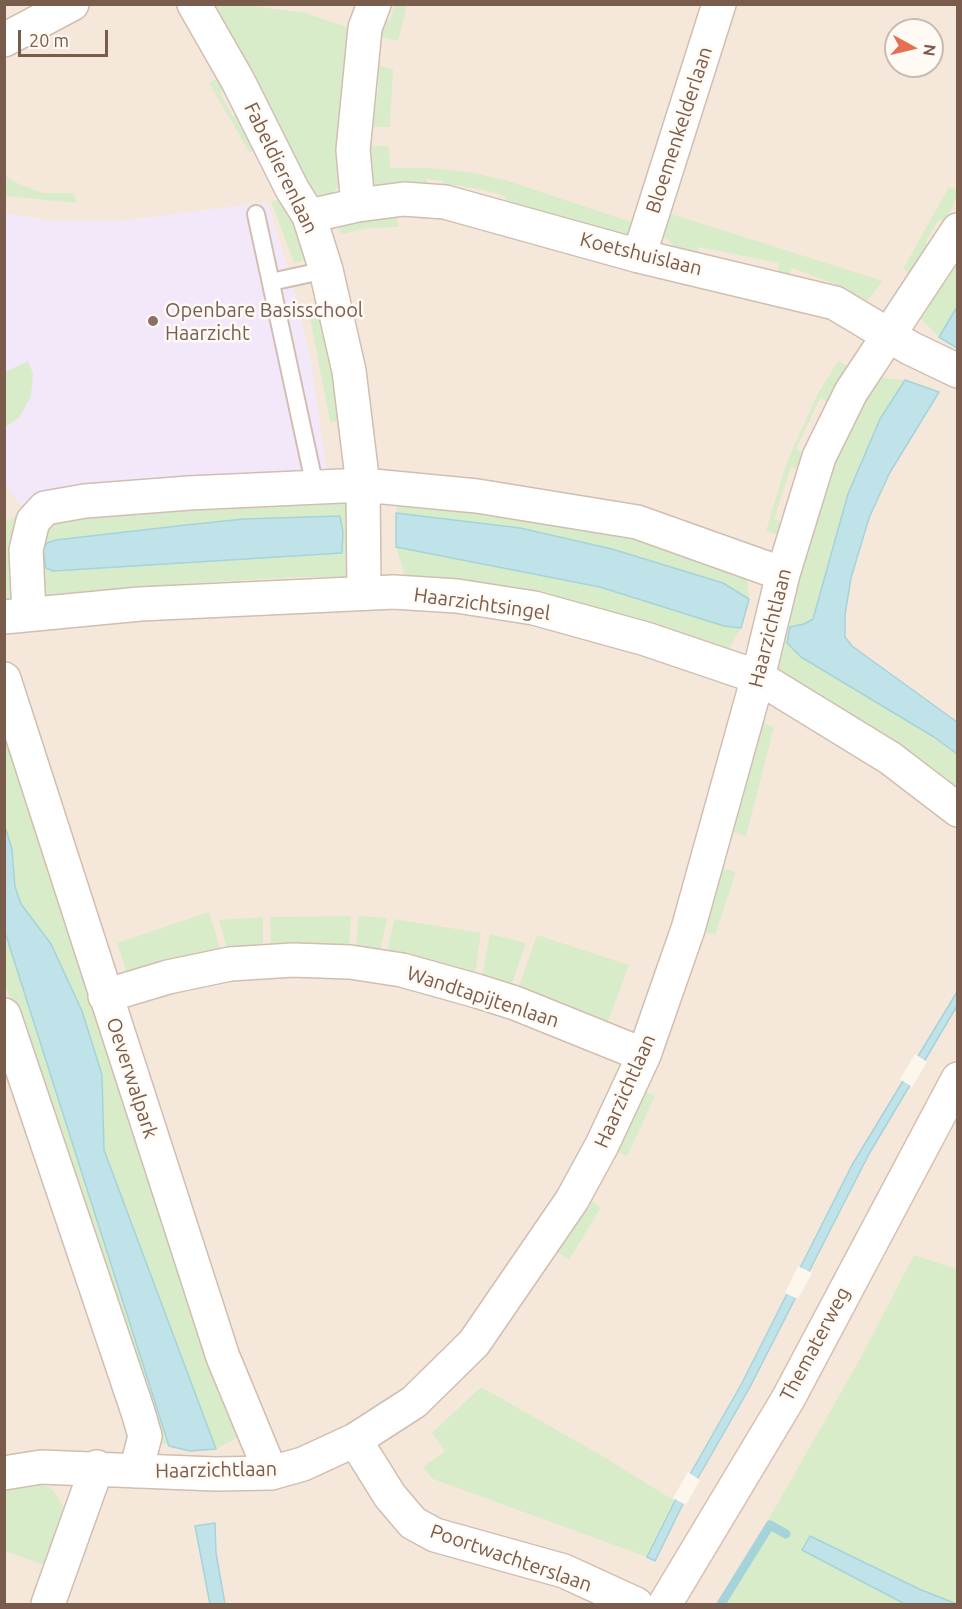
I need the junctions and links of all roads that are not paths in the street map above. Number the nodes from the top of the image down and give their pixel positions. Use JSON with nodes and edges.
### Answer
{"nodes":[{"id":1,"x":72,"y":4,"type":"edge"},
{"id":2,"x":194,"y":4,"type":"edge"},
{"id":3,"x":374,"y":4,"type":"edge"},
{"id":4,"x":719,"y":4,"type":"edge"},
{"id":5,"x":4,"y":40,"type":"edge"},
{"id":6,"x":358,"y":205,"type":"junction"},
{"id":7,"x":256,"y":214,"type":"dead end"},
{"id":8,"x":309,"y":216,"type":"junction"},
{"id":9,"x":957,"y":230,"type":"edge"},
{"id":10,"x":639,"y":256,"type":"junction"},
{"id":11,"x":326,"y":270,"type":"junction"},
{"id":12,"x":271,"y":282,"type":"junction"},
{"id":13,"x":900,"y":341,"type":"junction"},
{"id":14,"x":957,"y":372,"type":"edge"},
{"id":15,"x":363,"y":485,"type":"junction"},
{"id":16,"x":315,"y":487,"type":"junction"},
{"id":17,"x":783,"y":574,"type":"junction"},
{"id":18,"x":364,"y":592,"type":"junction"},
{"id":19,"x":17,"y":616,"type":"edge"},
{"id":20,"x":758,"y":676,"type":"junction"},
{"id":21,"x":4,"y":679,"type":"edge"},
{"id":22,"x":957,"y":810,"type":"edge"},
{"id":23,"x":105,"y":996,"type":"junction"},
{"id":24,"x":7,"y":1032,"type":"edge"},
{"id":25,"x":644,"y":1055,"type":"junction"},
{"id":26,"x":957,"y":1079,"type":"edge"},
{"id":27,"x":355,"y":1440,"type":"junction"},
{"id":28,"x":97,"y":1467,"type":"junction"},
{"id":29,"x":136,"y":1471,"type":"junction"},
{"id":30,"x":4,"y":1473,"type":"edge"},
{"id":31,"x":271,"y":1473,"type":"junction"},
{"id":32,"x":48,"y":1605,"type":"edge"},
{"id":33,"x":636,"y":1605,"type":"edge"},
{"id":34,"x":665,"y":1605,"type":"edge"}],
"edges":[{"from":1,"to":5,"type":"street"},
{"from":2,"to":8,"type":"street","name":"Fabeldierenlaan"},
{"from":3,"to":6,"type":"street"},
{"from":4,"to":10,"type":"street","name":"Bloemenkelderlaan"},
{"from":6,"to":8,"type":"street","name":"Koetshuislaan"},
{"from":6,"to":10,"type":"street","name":"Koetshuislaan"},
{"from":7,"to":12,"type":"lane"},
{"from":8,"to":11,"type":"street","name":"Fabeldierenlaan"},
{"from":9,"to":13,"type":"street","name":"Haarzichtlaan"},
{"from":10,"to":13,"type":"street","name":"Koetshuislaan"},
{"from":11,"to":12,"type":"lane"},
{"from":11,"to":15,"type":"street","name":"Fabeldierenlaan"},
{"from":12,"to":16,"type":"lane"},
{"from":13,"to":14,"type":"street","name":"Koetshuislaan"},
{"from":13,"to":17,"type":"street","name":"Haarzichtlaan"},
{"from":15,"to":16,"type":"street","name":"Haarzichtsingel"},
{"from":15,"to":17,"type":"street","name":"Haarzichtsingel"},
{"from":15,"to":18,"type":"street","name":"Fabeldierenlaan"},
{"from":16,"to":19,"type":"street","name":"Haarzichtsingel"},
{"from":17,"to":20,"type":"street","name":"Haarzichtlaan"},
{"from":18,"to":19,"type":"street","name":"Haarzichtsingel"},
{"from":18,"to":20,"type":"street","name":"Haarzichtsingel"},
{"from":20,"to":22,"type":"street","name":"Haarzichtsingel"},
{"from":20,"to":25,"type":"street","name":"Haarzichtlaan"},
{"from":21,"to":23,"type":"street","name":"Oeverwalpark"},
{"from":23,"to":25,"type":"street","name":"Wandtapijtenlaan"},
{"from":23,"to":31,"type":"street","name":"Oeverwalpark"},
{"from":24,"to":29,"type":"street"},
{"from":25,"to":27,"type":"street","name":"Haarzichtlaan"},
{"from":26,"to":34,"type":"street","name":"Thematerweg"},
{"from":27,"to":31,"type":"street","name":"Haarzichtlaan"},
{"from":27,"to":33,"type":"street","name":"Poortwachterslaan"},
{"from":28,"to":29,"type":"street","name":"Haarzichtlaan"},
{"from":28,"to":30,"type":"street","name":"Haarzichtlaan"},
{"from":28,"to":32,"type":"street"},
{"from":29,"to":31,"type":"street","name":"Haarzichtlaan"}]}
